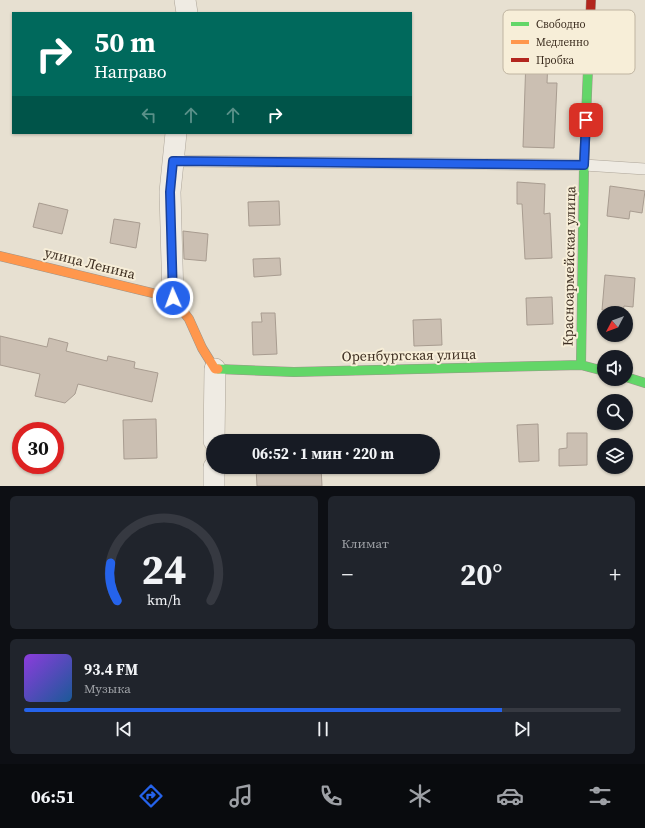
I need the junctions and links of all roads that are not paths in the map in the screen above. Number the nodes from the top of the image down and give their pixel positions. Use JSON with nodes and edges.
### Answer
{"nodes":[{"id":1,"x":185,"y":0,"type":"edge"},
{"id":2,"x":592,"y":0,"type":"edge"},
{"id":3,"x":592,"y":10,"type":"edge"},
{"id":4,"x":187,"y":12,"type":"edge"},
{"id":5,"x":588,"y":74,"type":"edge"},
{"id":6,"x":176,"y":134,"type":"edge"},
{"id":7,"x":173,"y":161,"type":"junction"},
{"id":8,"x":584,"y":165,"type":"junction"},
{"id":9,"x":645,"y":169,"type":"edge"},
{"id":10,"x":0,"y":256,"type":"edge"},
{"id":11,"x":173,"y":298,"type":"junction"},
{"id":12,"x":581,"y":365,"type":"junction"},
{"id":13,"x":214,"y":369,"type":"junction"},
{"id":14,"x":597,"y":369,"type":"edge"},
{"id":15,"x":633,"y":379,"type":"edge"},
{"id":16,"x":645,"y":383,"type":"edge"},
{"id":17,"x":214,"y":434,"type":"edge"},
{"id":18,"x":214,"y":474,"type":"edge"},
{"id":19,"x":214,"y":486,"type":"edge"}],
"edges":[{"from":1,"to":4,"type":"street"},
{"from":2,"to":3,"type":"street","name":"Красноармейская улица"},
{"from":5,"to":8,"type":"street","name":"Красноармейская улица"},
{"from":6,"to":7,"type":"street"},
{"from":7,"to":8,"type":"lane"},
{"from":7,"to":11,"type":"street"},
{"from":8,"to":9,"type":"lane"},
{"from":8,"to":12,"type":"street","name":"Красноармейская улица"},
{"from":10,"to":11,"type":"street","name":"улица Ленина"},
{"from":11,"to":13,"type":"street"},
{"from":12,"to":13,"type":"street","name":"Оренбургская улица"},
{"from":12,"to":14,"type":"street","name":"Оренбургская улица"},
{"from":13,"to":17,"type":"street"},
{"from":15,"to":16,"type":"street"},
{"from":18,"to":19,"type":"street"}]}
